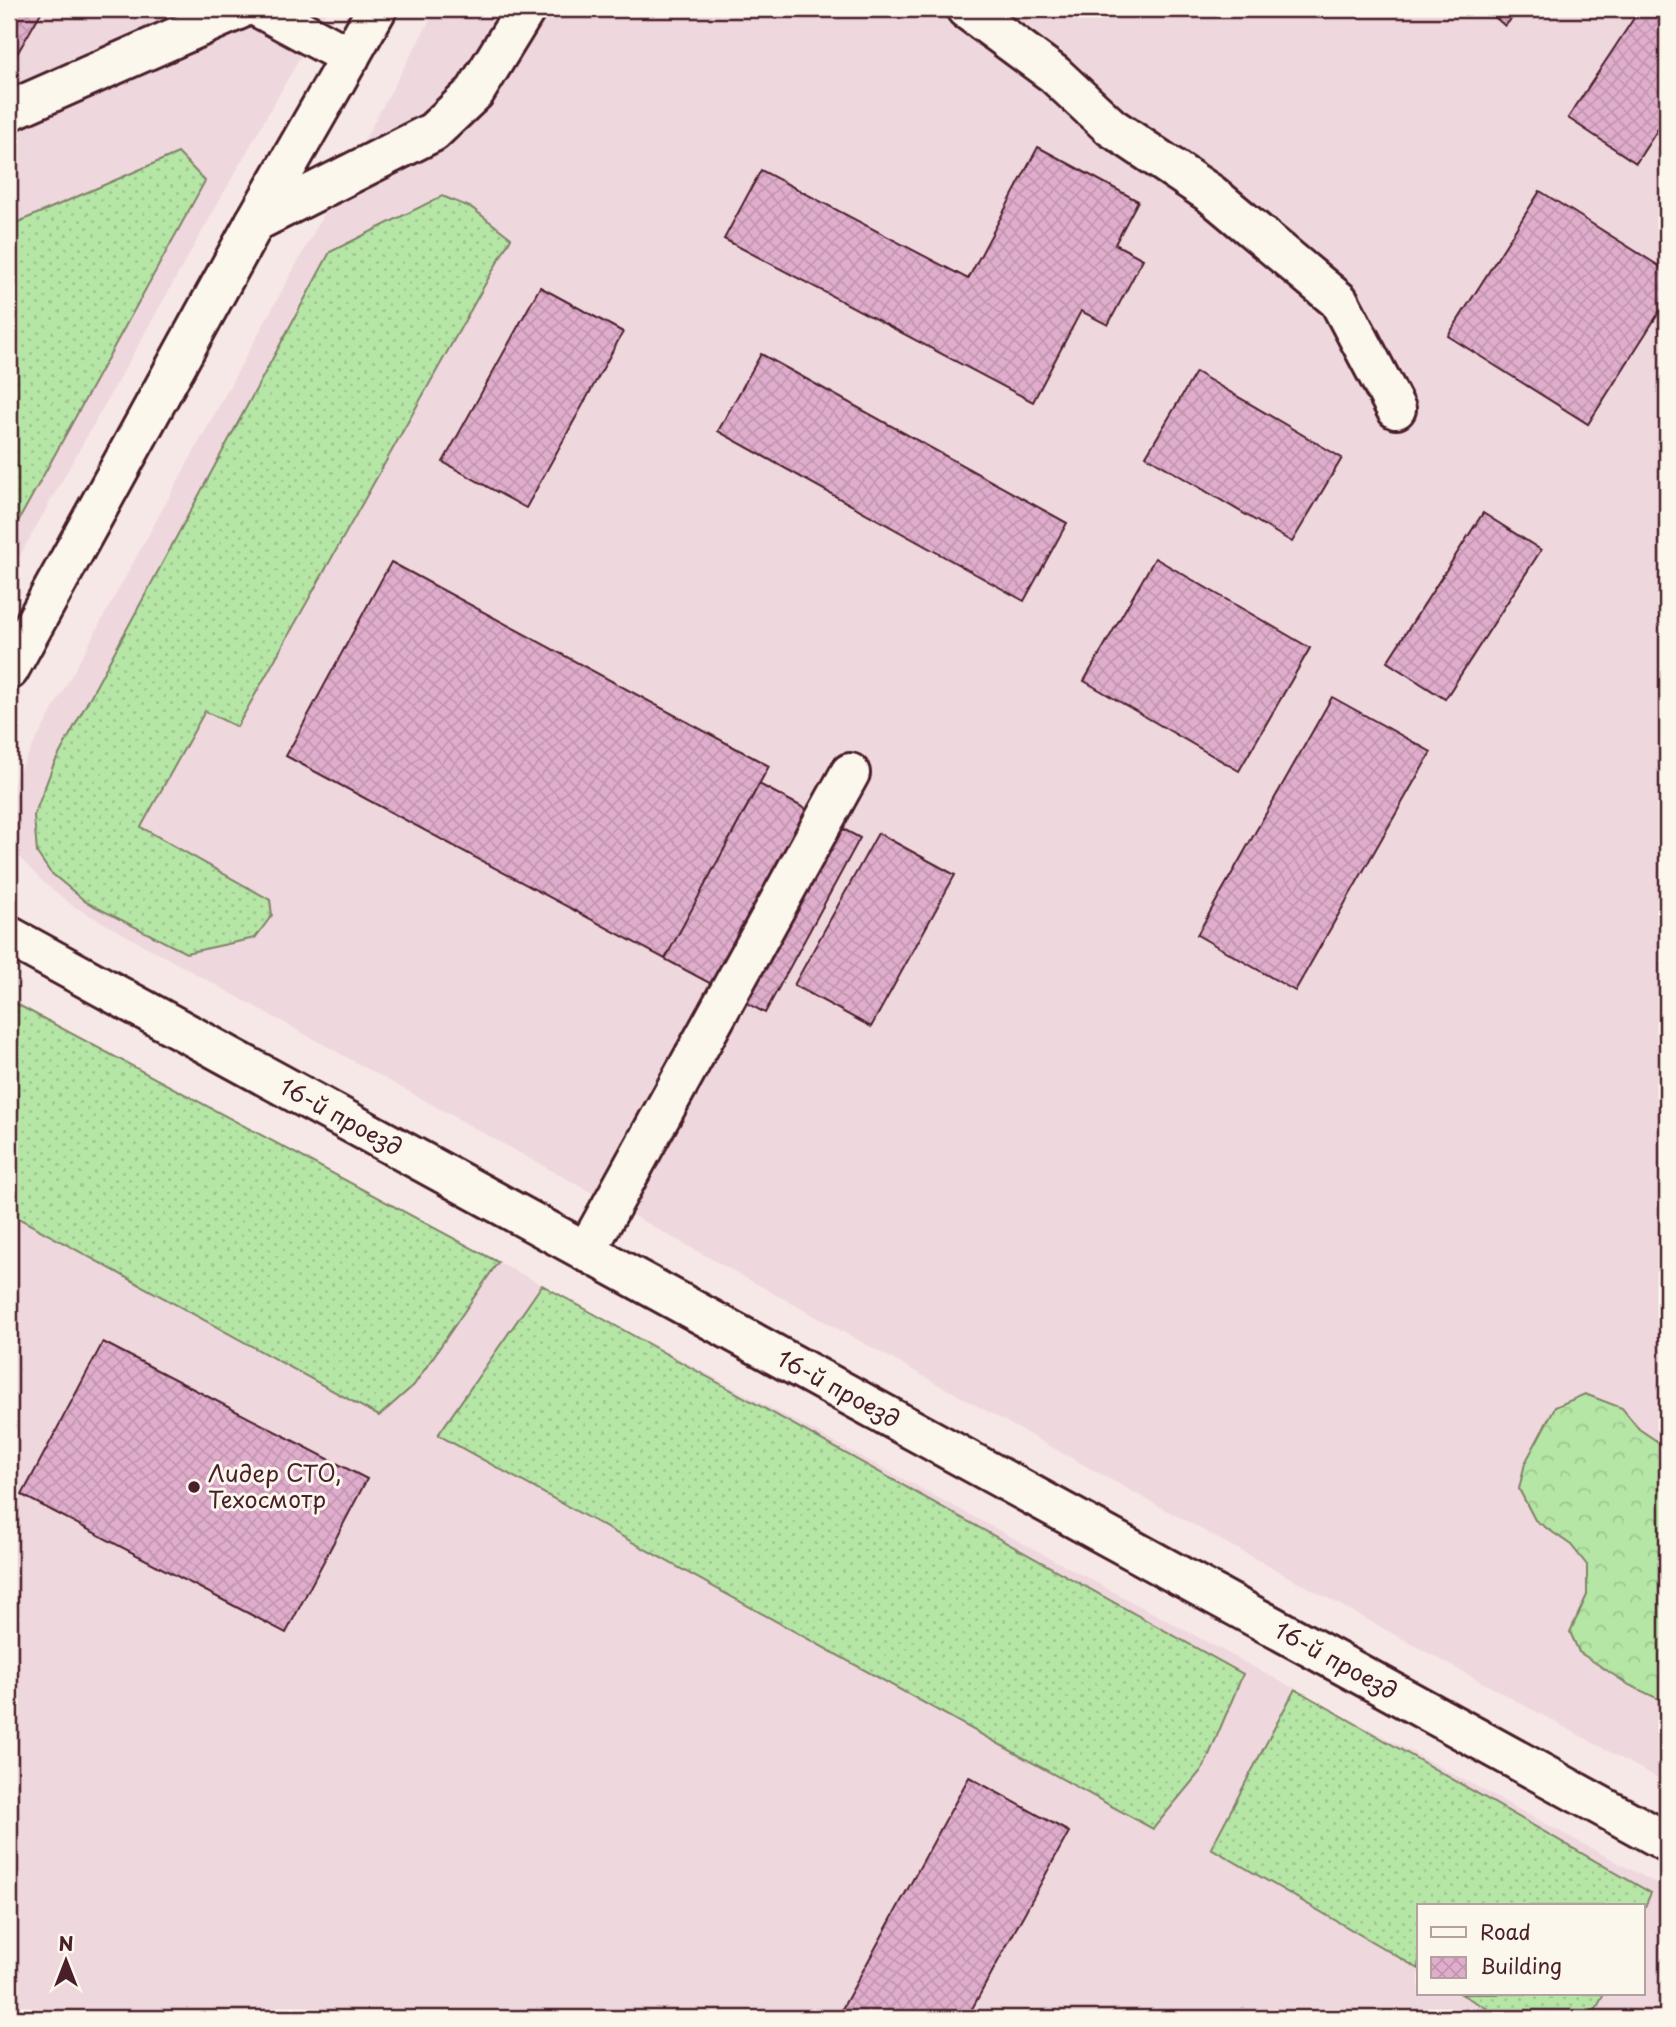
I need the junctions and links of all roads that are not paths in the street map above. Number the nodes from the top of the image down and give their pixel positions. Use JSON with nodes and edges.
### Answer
{"nodes":[{"id":1,"x":240,"y":9,"type":"edge"},
{"id":2,"x":261,"y":9,"type":"edge"},
{"id":3,"x":377,"y":9,"type":"edge"},
{"id":4,"x":526,"y":9,"type":"edge"},
{"id":5,"x":965,"y":9,"type":"edge"},
{"id":6,"x":350,"y":57,"type":"junction"},
{"id":7,"x":9,"y":111,"type":"edge"},
{"id":8,"x":255,"y":222,"type":"junction"},
{"id":9,"x":1396,"y":410,"type":"dead end"},
{"id":10,"x":9,"y":670,"type":"edge"},
{"id":11,"x":850,"y":773,"type":"dead end"},
{"id":12,"x":9,"y":936,"type":"edge"},
{"id":13,"x":586,"y":1252,"type":"junction"},
{"id":14,"x":1667,"y":1842,"type":"edge"}],
"edges":[{"from":1,"to":7,"type":"street"},
{"from":2,"to":6,"type":"street"},
{"from":3,"to":6,"type":"street"},
{"from":4,"to":8,"type":"street"},
{"from":5,"to":9,"type":"street"},
{"from":6,"to":8,"type":"street"},
{"from":8,"to":10,"type":"street"},
{"from":11,"to":13,"type":"street"},
{"from":12,"to":13,"type":"street","name":"16-й проезд"},
{"from":13,"to":14,"type":"street","name":"16-й проезд"}]}
